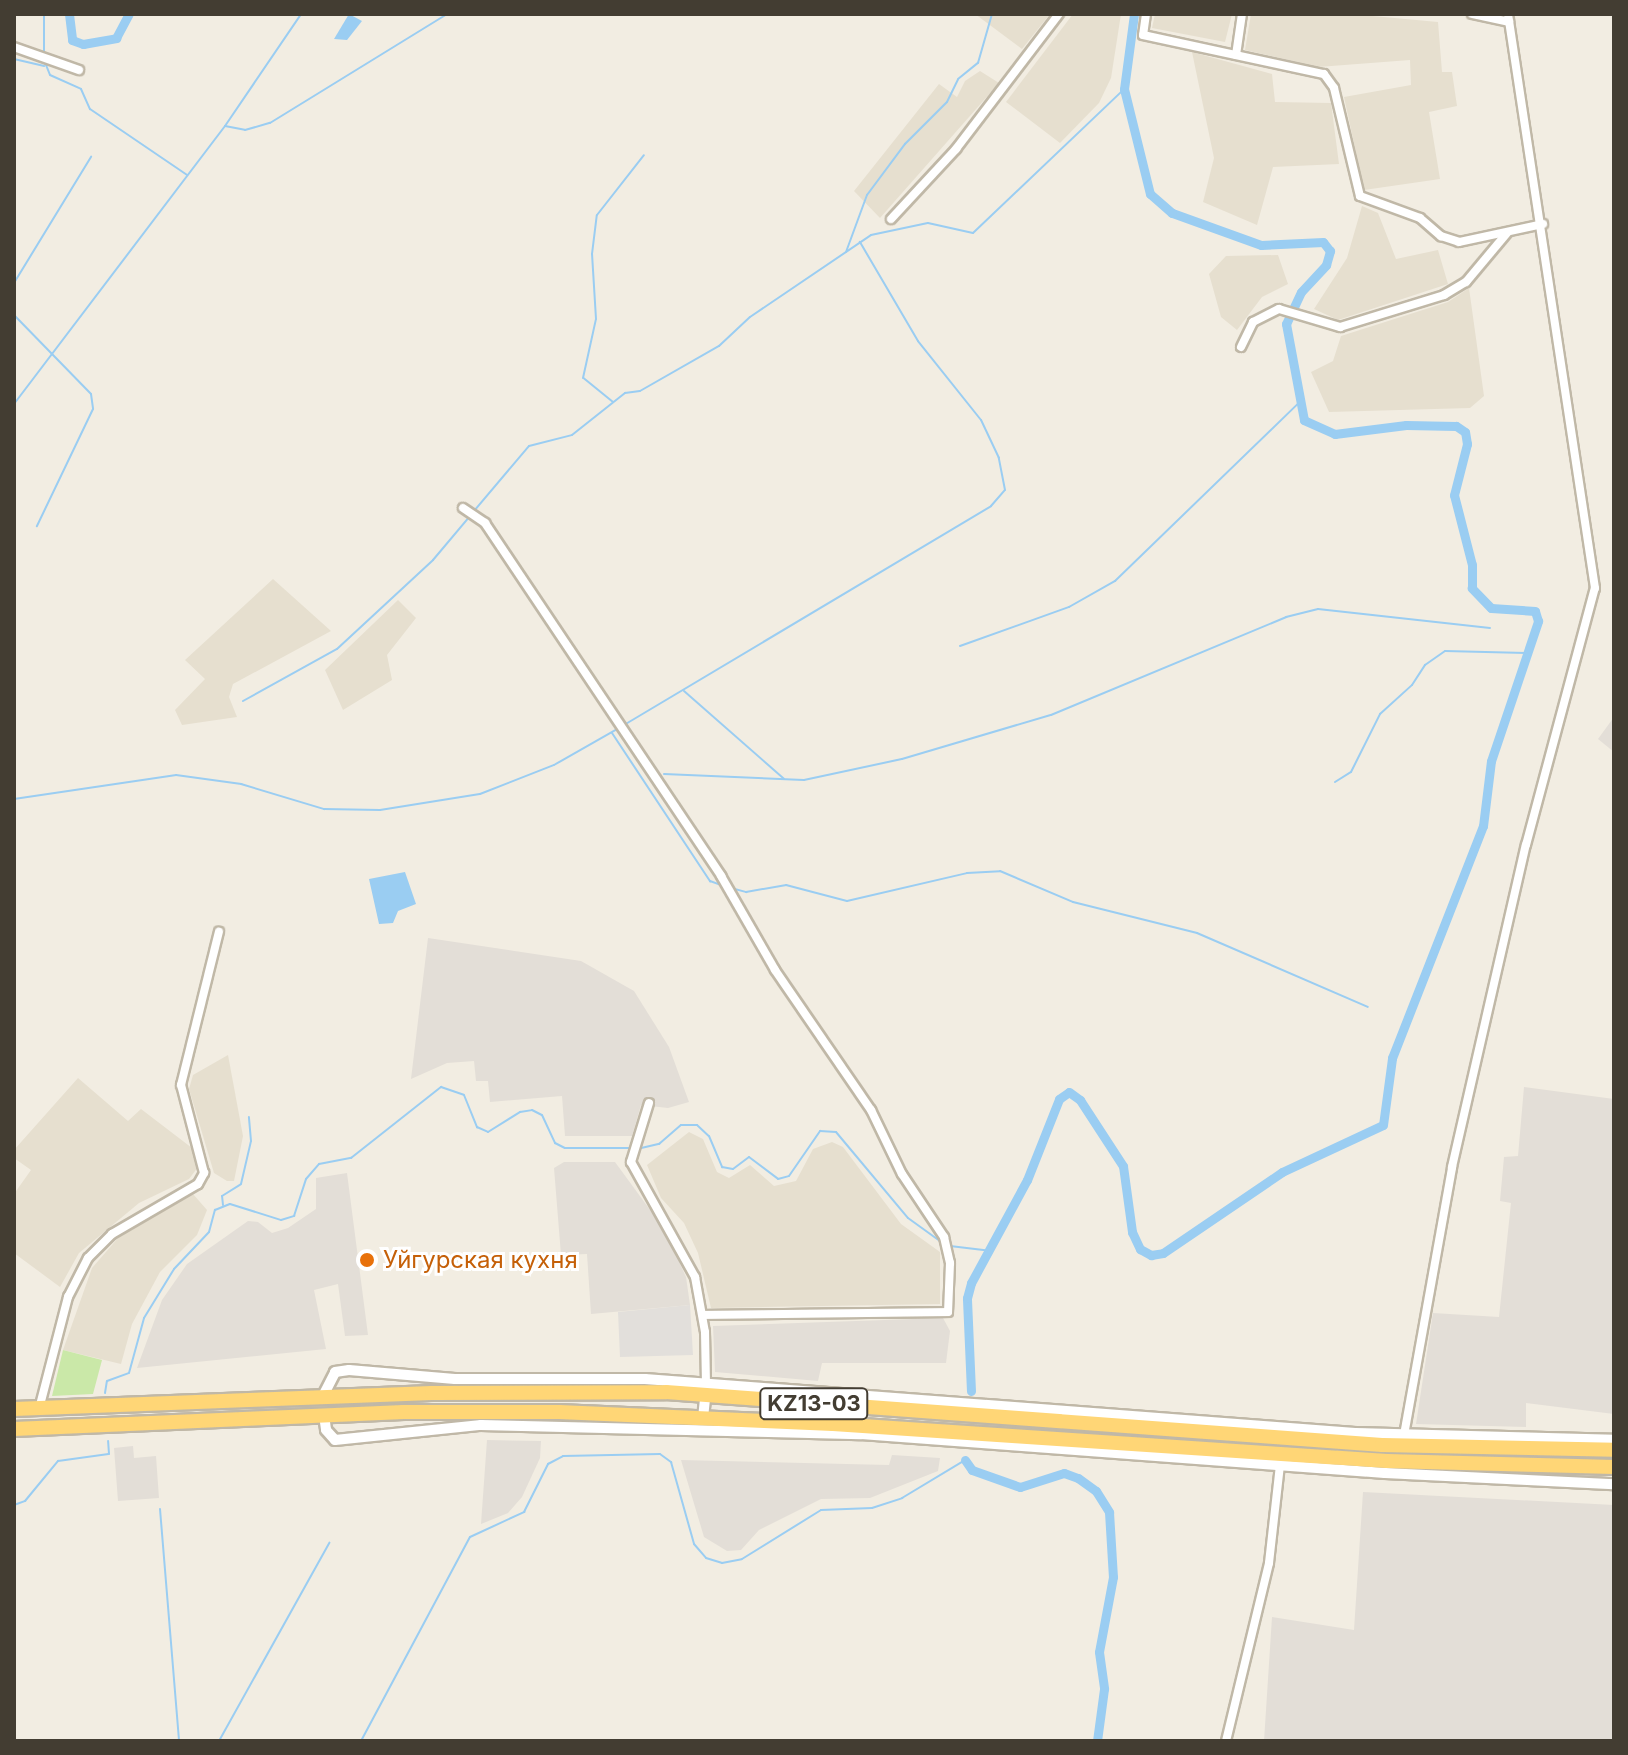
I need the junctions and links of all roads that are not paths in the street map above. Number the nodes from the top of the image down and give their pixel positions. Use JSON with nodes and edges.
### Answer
{"nodes":[{"id":1,"x":1059,"y":14,"type":"edge"},
{"id":2,"x":1146,"y":14,"type":"edge"},
{"id":3,"x":1242,"y":14,"type":"edge"},
{"id":4,"x":1472,"y":14,"type":"edge"},
{"id":5,"x":1508,"y":18,"type":"edge"},
{"id":6,"x":14,"y":47,"type":"edge"},
{"id":7,"x":1236,"y":55,"type":"junction"},
{"id":8,"x":79,"y":70,"type":"dead end"},
{"id":9,"x":891,"y":219,"type":"dead end"},
{"id":10,"x":1543,"y":224,"type":"junction"},
{"id":11,"x":1507,"y":232,"type":"junction"},
{"id":12,"x":1241,"y":347,"type":"dead end"},
{"id":13,"x":463,"y":508,"type":"dead end"},
{"id":14,"x":219,"y":932,"type":"dead end"},
{"id":15,"x":649,"y":1103,"type":"dead end"},
{"id":16,"x":703,"y":1315,"type":"junction"},
{"id":17,"x":706,"y":1389,"type":"junction"},
{"id":18,"x":322,"y":1398,"type":"junction"},
{"id":19,"x":14,"y":1409,"type":"edge"},
{"id":20,"x":39,"y":1410,"type":"junction"},
{"id":21,"x":324,"y":1415,"type":"junction"},
{"id":22,"x":703,"y":1418,"type":"junction"},
{"id":23,"x":682,"y":1424,"type":"junction"},
{"id":24,"x":19,"y":1430,"type":"edge"},
{"id":25,"x":1404,"y":1435,"type":"junction"},
{"id":26,"x":1614,"y":1440,"type":"edge"},
{"id":27,"x":1614,"y":1450,"type":"edge"},
{"id":28,"x":1280,"y":1465,"type":"junction"},
{"id":29,"x":1614,"y":1467,"type":"edge"},
{"id":30,"x":1614,"y":1484,"type":"edge"},
{"id":31,"x":1226,"y":1741,"type":"edge"}],
"edges":[{"from":1,"to":9,"type":"street"},
{"from":2,"to":7,"type":"street"},
{"from":3,"to":7,"type":"street"},
{"from":4,"to":5,"type":"street"},
{"from":5,"to":10,"type":"street"},
{"from":6,"to":8,"type":"street"},
{"from":7,"to":11,"type":"street"},
{"from":10,"to":11,"type":"street"},
{"from":10,"to":25,"type":"street"},
{"from":11,"to":12,"type":"street"},
{"from":13,"to":16,"type":"street"},
{"from":14,"to":20,"type":"street"},
{"from":15,"to":16,"type":"street"},
{"from":16,"to":17,"type":"street"},
{"from":17,"to":18,"type":"highway","number":"KZ13-03"},
{"from":17,"to":18,"type":"street"},
{"from":17,"to":22,"type":"street"},
{"from":17,"to":25,"type":"street"},
{"from":17,"to":27,"type":"highway","number":"KZ13-03"},
{"from":18,"to":20,"type":"highway","number":"KZ13-03"},
{"from":19,"to":20,"type":"highway","number":"KZ13-03"},
{"from":21,"to":23,"type":"highway","number":"KZ13-03"},
{"from":21,"to":23,"type":"street"},
{"from":21,"to":24,"type":"highway","number":"KZ13-03"},
{"from":22,"to":23,"type":"highway","number":"KZ13-03"},
{"from":22,"to":29,"type":"highway","number":"KZ13-03"},
{"from":23,"to":28,"type":"street"},
{"from":25,"to":26,"type":"street"},
{"from":28,"to":30,"type":"street"},
{"from":28,"to":31,"type":"street"}]}
